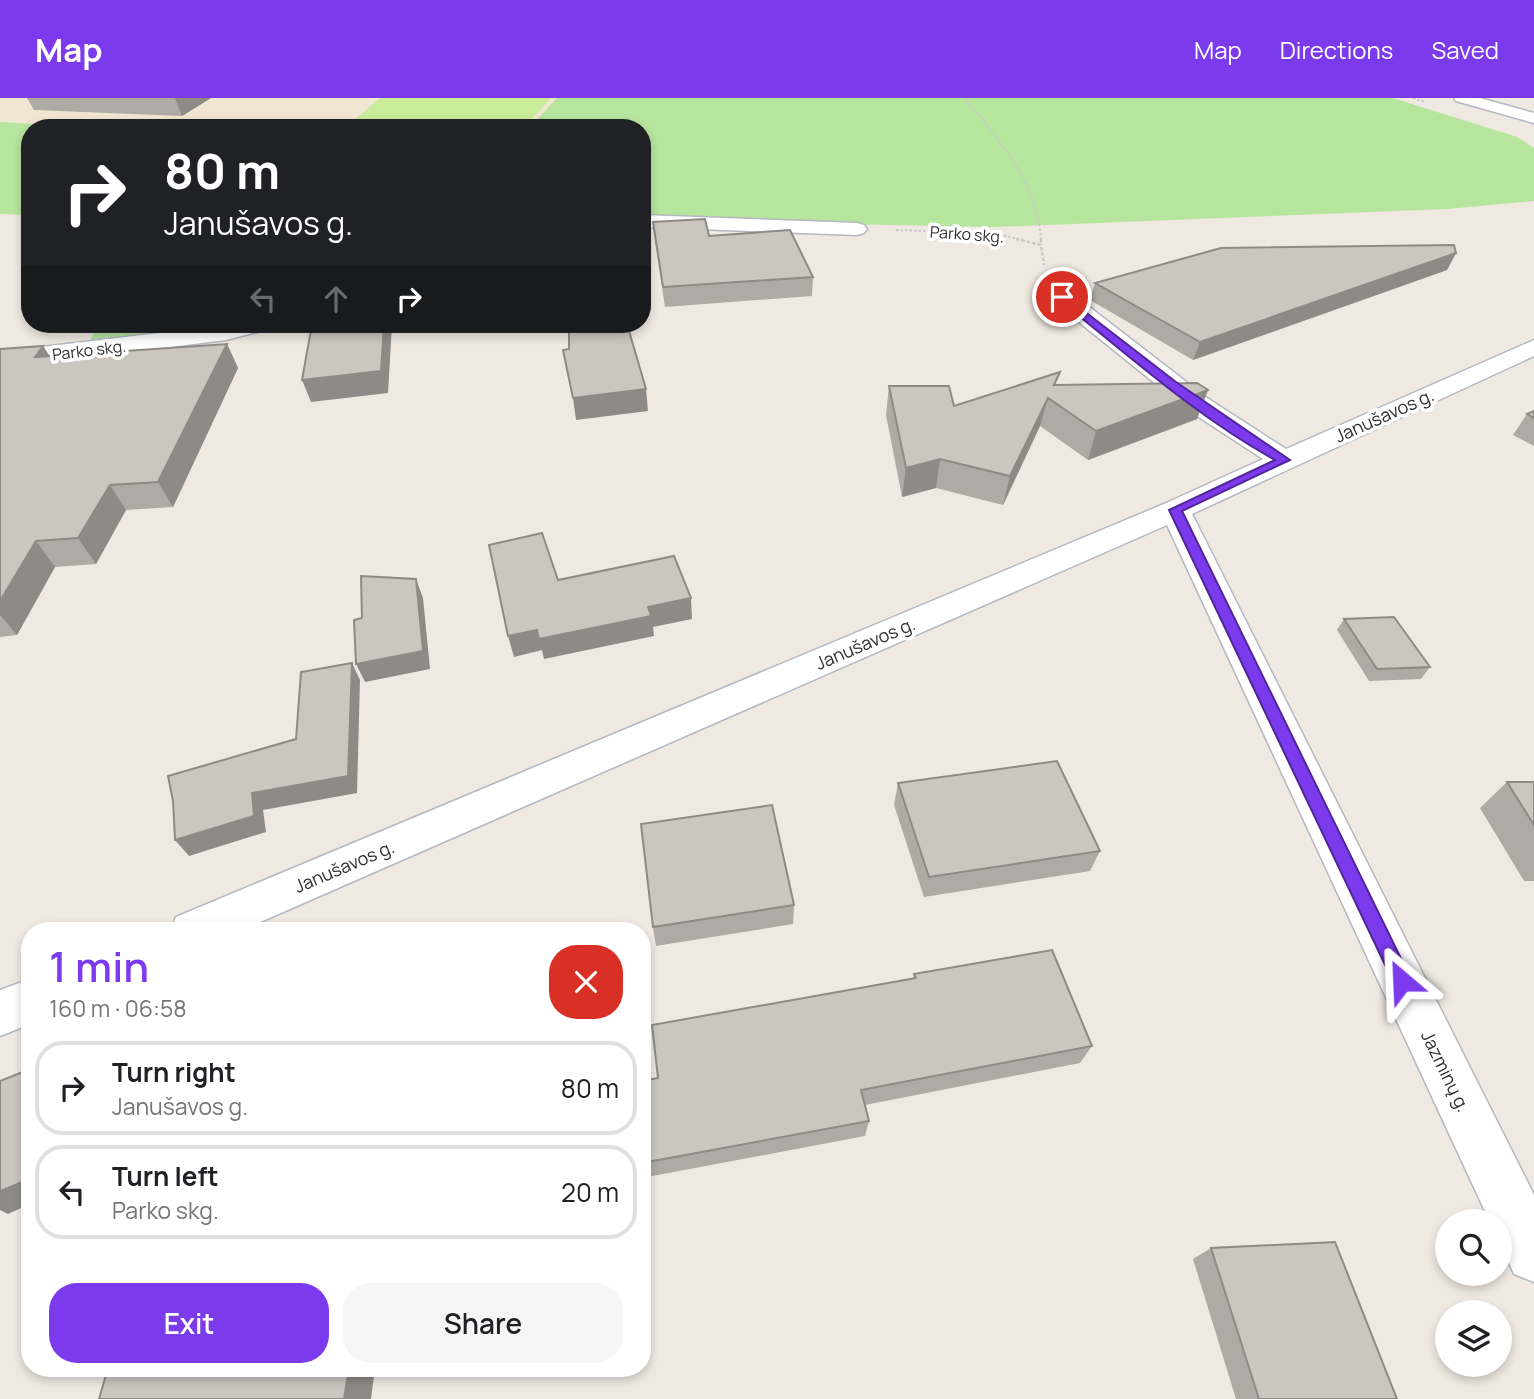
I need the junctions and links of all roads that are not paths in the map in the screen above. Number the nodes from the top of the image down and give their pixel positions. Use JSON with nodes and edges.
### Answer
{"nodes":[{"id":1,"x":1462,"y":98,"type":"edge"},
{"id":2,"x":1500,"y":98,"type":"edge"},
{"id":3,"x":1523,"y":98,"type":"edge"},
{"id":4,"x":1534,"y":108,"type":"edge"},
{"id":5,"x":1534,"y":116,"type":"edge"},
{"id":6,"x":651,"y":221,"type":"edge"},
{"id":7,"x":857,"y":229,"type":"road end"},
{"id":8,"x":1062,"y":297,"type":"road end"},
{"id":9,"x":230,"y":333,"type":"edge"},
{"id":10,"x":1534,"y":347,"type":"edge"},
{"id":11,"x":0,"y":360,"type":"edge"},
{"id":12,"x":1284,"y":460,"type":"junction"},
{"id":13,"x":1175,"y":510,"type":"junction"},
{"id":14,"x":213,"y":922,"type":"edge"},
{"id":15,"x":21,"y":1005,"type":"edge"},
{"id":16,"x":0,"y":1013,"type":"edge"},
{"id":17,"x":1534,"y":1254,"type":"edge"}],
"edges":[{"from":1,"to":5,"type":"street"},
{"from":2,"to":5,"type":"street"},
{"from":3,"to":4,"type":"street"},
{"from":6,"to":7,"type":"street"},
{"from":8,"to":12,"type":"street"},
{"from":9,"to":11,"type":"street","name":"Parko skg."},
{"from":10,"to":12,"type":"street","name":"Janušavos g."},
{"from":12,"to":13,"type":"street","name":"Janušavos g."},
{"from":13,"to":14,"type":"street","name":"Janušavos g."},
{"from":13,"to":17,"type":"street","name":"Jazminų g."},
{"from":15,"to":16,"type":"street"}]}
